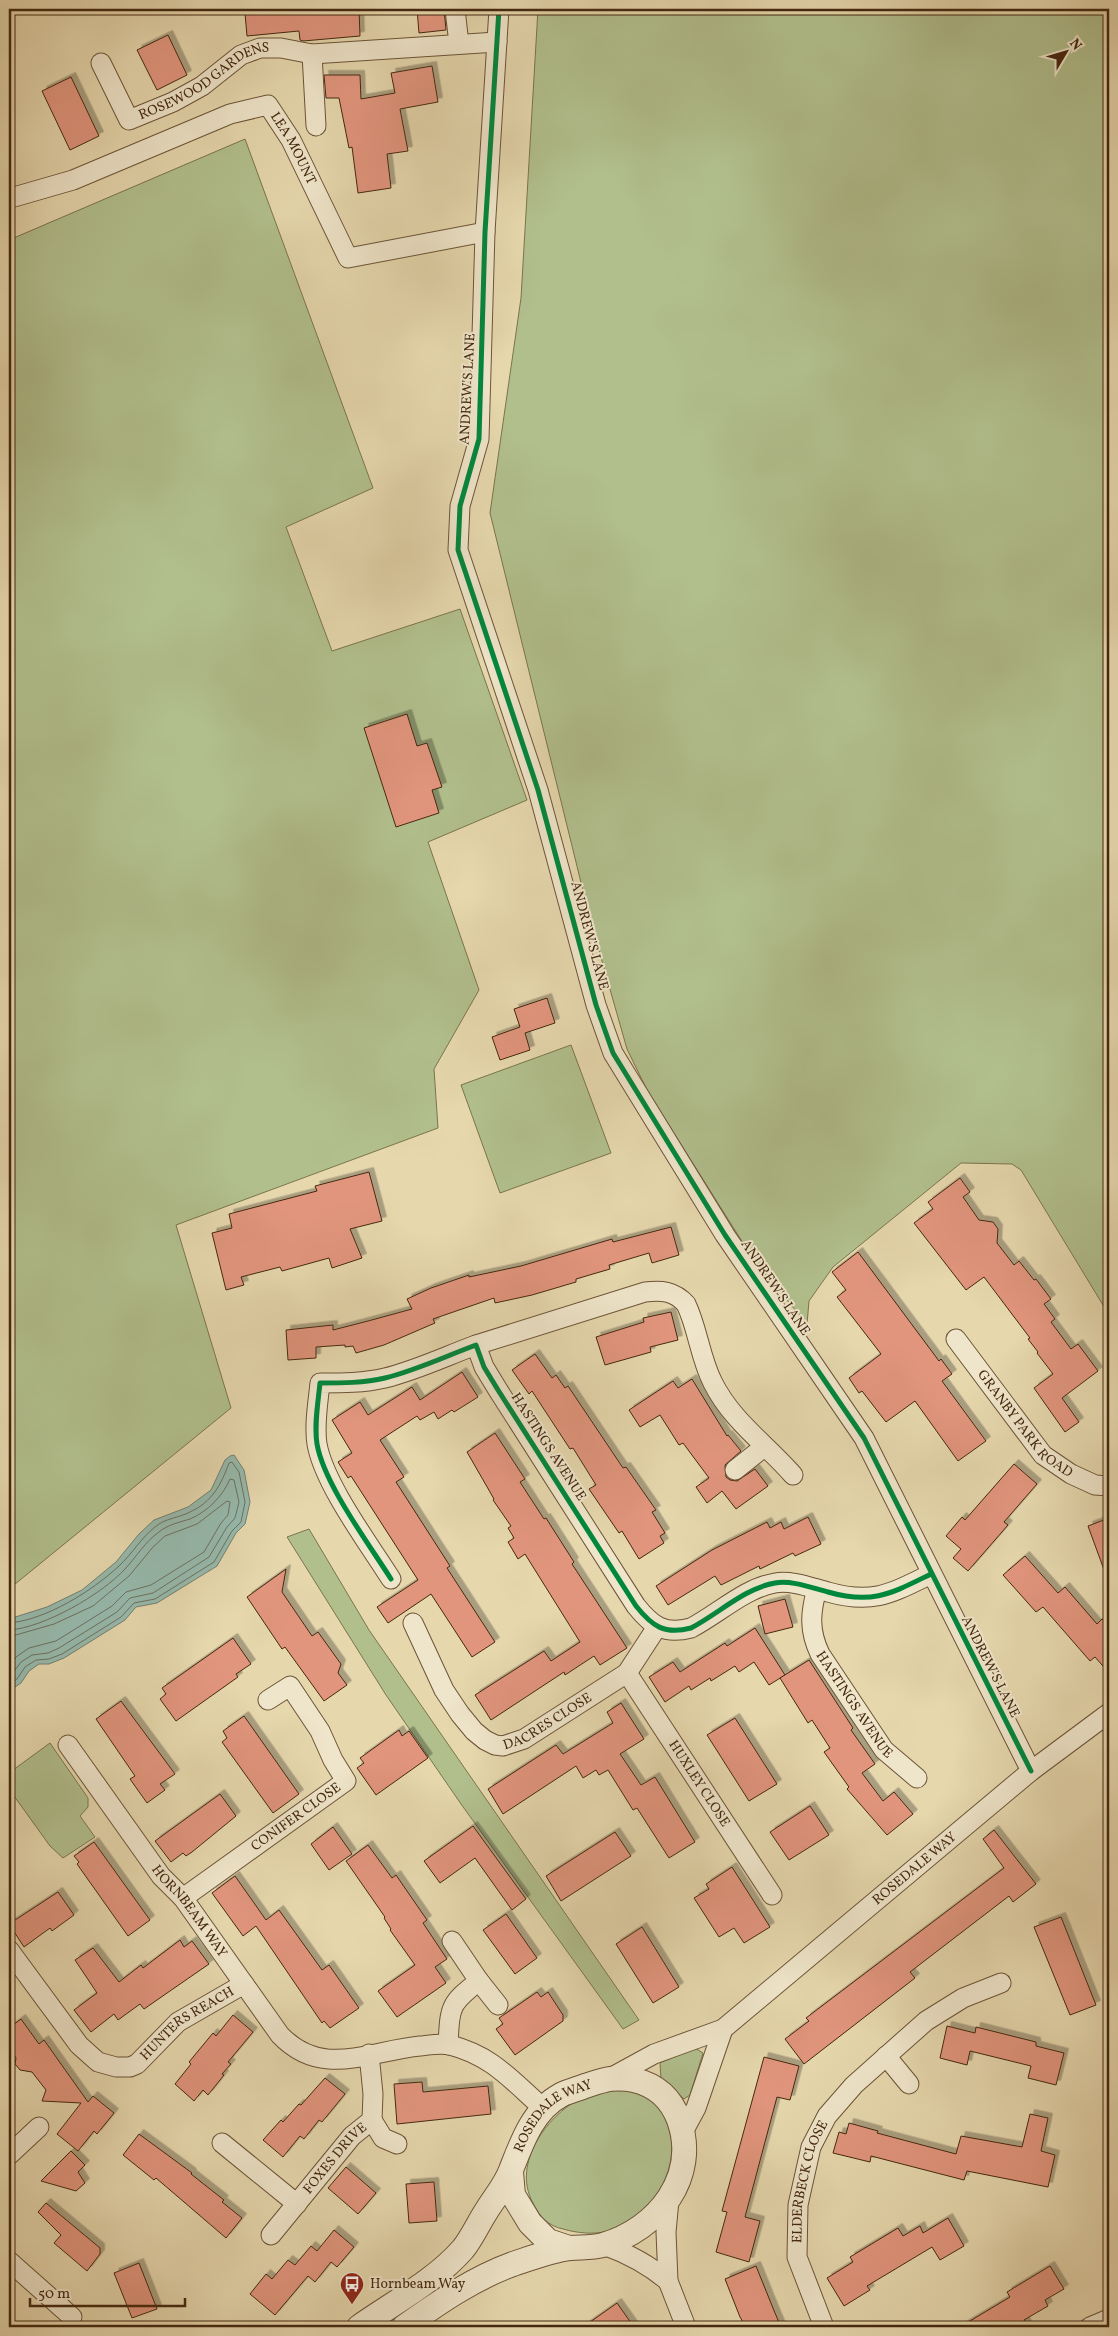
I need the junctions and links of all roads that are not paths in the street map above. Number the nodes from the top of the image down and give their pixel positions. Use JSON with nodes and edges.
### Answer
{"nodes":[{"id":1,"x":455,"y":9,"type":"edge"},
{"id":2,"x":499,"y":9,"type":"edge"},
{"id":3,"x":497,"y":42,"type":"junction"},
{"id":4,"x":459,"y":44,"type":"junction"},
{"id":5,"x":312,"y":54,"type":"junction"},
{"id":6,"x":101,"y":63,"type":"dead end"},
{"id":7,"x":316,"y":126,"type":"dead end"},
{"id":8,"x":14,"y":197,"type":"dead end"},
{"id":9,"x":485,"y":232,"type":"junction"},
{"id":10,"x":956,"y":1340,"type":"dead end"},
{"id":11,"x":476,"y":1345,"type":"junction"},
{"id":12,"x":764,"y":1447,"type":"junction"},
{"id":13,"x":736,"y":1470,"type":"dead end"},
{"id":14,"x":793,"y":1475,"type":"dead end"},
{"id":15,"x":1109,"y":1486,"type":"edge"},
{"id":16,"x":931,"y":1574,"type":"junction"},
{"id":17,"x":391,"y":1579,"type":"dead end"},
{"id":18,"x":817,"y":1589,"type":"junction"},
{"id":19,"x":413,"y":1624,"type":"dead end"},
{"id":20,"x":657,"y":1628,"type":"junction"},
{"id":21,"x":627,"y":1673,"type":"junction"},
{"id":22,"x":268,"y":1700,"type":"dead end"},
{"id":23,"x":1109,"y":1714,"type":"edge"},
{"id":24,"x":68,"y":1745,"type":"dead end"},
{"id":25,"x":1031,"y":1771,"type":"junction"},
{"id":26,"x":917,"y":1778,"type":"dead end"},
{"id":27,"x":772,"y":1895,"type":"dead end"},
{"id":28,"x":183,"y":1898,"type":"junction"},
{"id":29,"x":452,"y":1941,"type":"dead end"},
{"id":30,"x":9,"y":1950,"type":"edge"},
{"id":31,"x":479,"y":1981,"type":"junction"},
{"id":32,"x":1001,"y":1983,"type":"dead end"},
{"id":33,"x":244,"y":1984,"type":"junction"},
{"id":34,"x":498,"y":2005,"type":"dead end"},
{"id":35,"x":723,"y":2029,"type":"junction"},
{"id":36,"x":448,"y":2045,"type":"junction"},
{"id":37,"x":369,"y":2054,"type":"junction"},
{"id":38,"x":886,"y":2056,"type":"junction"},
{"id":39,"x":612,"y":2077,"type":"junction"},
{"id":40,"x":909,"y":2084,"type":"dead end"},
{"id":41,"x":543,"y":2108,"type":"junction"},
{"id":42,"x":372,"y":2120,"type":"junction"},
{"id":43,"x":39,"y":2127,"type":"dead end"},
{"id":44,"x":683,"y":2132,"type":"junction"},
{"id":45,"x":222,"y":2143,"type":"dead end"},
{"id":46,"x":397,"y":2144,"type":"dead end"},
{"id":47,"x":9,"y":2155,"type":"edge"},
{"id":48,"x":511,"y":2172,"type":"junction"},
{"id":49,"x":668,"y":2200,"type":"junction"},
{"id":50,"x":298,"y":2204,"type":"junction"},
{"id":51,"x":271,"y":2235,"type":"dead end"},
{"id":52,"x":604,"y":2245,"type":"junction"},
{"id":53,"x":569,"y":2248,"type":"junction"},
{"id":54,"x":9,"y":2261,"type":"edge"},
{"id":55,"x":668,"y":2281,"type":"junction"},
{"id":56,"x":72,"y":2317,"type":"dead end"},
{"id":57,"x":1109,"y":2319,"type":"edge"},
{"id":58,"x":359,"y":2327,"type":"edge"},
{"id":59,"x":404,"y":2327,"type":"edge"},
{"id":60,"x":686,"y":2327,"type":"edge"},
{"id":61,"x":824,"y":2327,"type":"edge"},
{"id":62,"x":1090,"y":2327,"type":"edge"}],
"edges":[{"from":1,"to":4,"type":"street"},
{"from":2,"to":3,"type":"street","name":"ANDREW'S LANE"},
{"from":3,"to":4,"type":"street","name":"ROSEWOOD GARDENS"},
{"from":3,"to":9,"type":"street","name":"ANDREW'S LANE"},
{"from":4,"to":5,"type":"street","name":"ROSEWOOD GARDENS"},
{"from":5,"to":6,"type":"street","name":"ROSEWOOD GARDENS"},
{"from":5,"to":7,"type":"street"},
{"from":8,"to":9,"type":"street","name":"LEA MOUNT"},
{"from":9,"to":16,"type":"street","name":"ANDREW'S LANE"},
{"from":10,"to":15,"type":"street","name":"GRANBY PARK ROAD"},
{"from":11,"to":12,"type":"street"},
{"from":11,"to":17,"type":"street"},
{"from":11,"to":20,"type":"street","name":"HASTINGS AVENUE"},
{"from":12,"to":13,"type":"street"},
{"from":12,"to":14,"type":"street"},
{"from":16,"to":18,"type":"street"},
{"from":16,"to":25,"type":"street","name":"ANDREW'S LANE"},
{"from":18,"to":20,"type":"street"},
{"from":18,"to":26,"type":"street","name":"HASTINGS AVENUE"},
{"from":19,"to":21,"type":"street","name":"DACRES CLOSE"},
{"from":20,"to":21,"type":"street","name":"DACRES CLOSE"},
{"from":21,"to":27,"type":"street","name":"HUXLEY CLOSE"},
{"from":22,"to":28,"type":"street","name":"CONIFER CLOSE"},
{"from":23,"to":25,"type":"street","name":"ROSEDALE WAY"},
{"from":24,"to":28,"type":"street","name":"HORNBEAM WAY"},
{"from":25,"to":35,"type":"street","name":"ROSEDALE WAY"},
{"from":28,"to":33,"type":"street","name":"HORNBEAM WAY"},
{"from":29,"to":31,"type":"street"},
{"from":30,"to":33,"type":"street","name":"HUNTERS REACH"},
{"from":31,"to":34,"type":"street"},
{"from":31,"to":36,"type":"street"},
{"from":32,"to":38,"type":"street","name":"ELDERBECK CLOSE"},
{"from":33,"to":37,"type":"street","name":"HORNBEAM WAY"},
{"from":35,"to":39,"type":"street","name":"ROSEDALE WAY"},
{"from":35,"to":44,"type":"street"},
{"from":36,"to":37,"type":"street","name":"HORNBEAM WAY"},
{"from":36,"to":41,"type":"street","name":"HORNBEAM WAY"},
{"from":37,"to":42,"type":"street","name":"FOXES DRIVE"},
{"from":38,"to":40,"type":"street"},
{"from":38,"to":61,"type":"street","name":"ELDERBECK CLOSE"},
{"from":39,"to":41,"type":"street","name":"ROSEDALE WAY"},
{"from":39,"to":44,"type":"street","name":"ROSEDALE WAY"},
{"from":41,"to":48,"type":"street","name":"ROSEDALE WAY"},
{"from":42,"to":46,"type":"street"},
{"from":42,"to":50,"type":"street","name":"FOXES DRIVE"},
{"from":43,"to":47,"type":"street"},
{"from":44,"to":49,"type":"street","name":"ROSEDALE WAY"},
{"from":45,"to":50,"type":"street","name":"FOXES DRIVE"},
{"from":48,"to":53,"type":"street","name":"ROSEDALE WAY"},
{"from":48,"to":58,"type":"street","name":"ROSEDALE WAY"},
{"from":49,"to":52,"type":"street","name":"ROSEDALE WAY"},
{"from":49,"to":55,"type":"street","name":"ROSEDALE WAY"},
{"from":50,"to":51,"type":"street","name":"FOXES DRIVE"},
{"from":52,"to":53,"type":"street","name":"ROSEDALE WAY"},
{"from":52,"to":55,"type":"street","name":"ROSEDALE WAY"},
{"from":53,"to":59,"type":"street","name":"ROSEDALE WAY"},
{"from":54,"to":56,"type":"street"},
{"from":55,"to":60,"type":"street","name":"ROSEDALE WAY"},
{"from":57,"to":62,"type":"street"}]}
